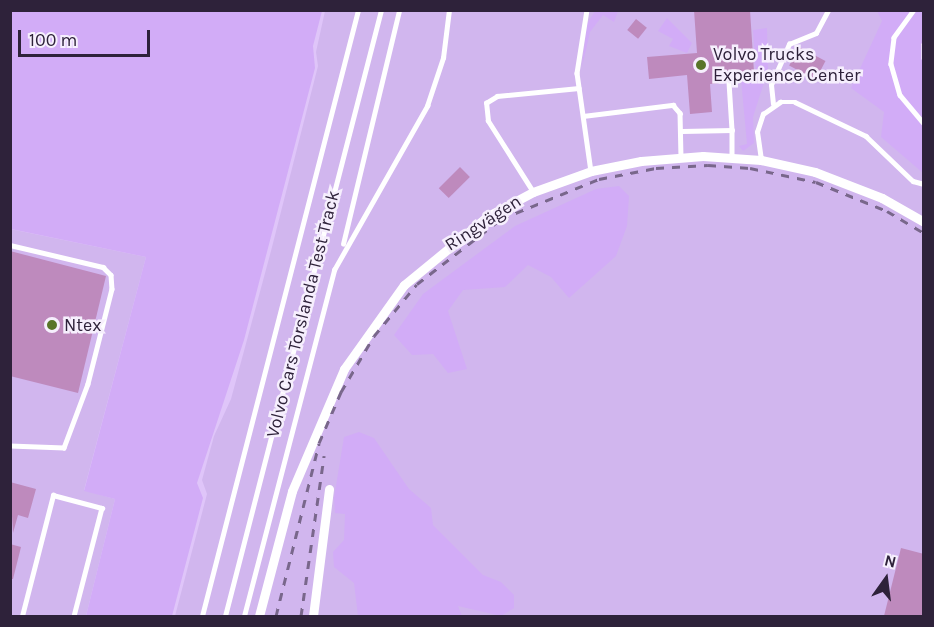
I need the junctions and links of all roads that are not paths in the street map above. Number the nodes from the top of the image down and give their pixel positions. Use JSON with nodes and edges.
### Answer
{"nodes":[{"id":1,"x":358,"y":10,"type":"edge"},
{"id":2,"x":381,"y":10,"type":"edge"},
{"id":3,"x":399,"y":10,"type":"edge"},
{"id":4,"x":449,"y":10,"type":"edge"},
{"id":5,"x":587,"y":10,"type":"edge"},
{"id":6,"x":828,"y":10,"type":"edge"},
{"id":7,"x":914,"y":10,"type":"edge"},
{"id":8,"x":924,"y":44,"type":"edge"},
{"id":9,"x":924,"y":58,"type":"edge"},
{"id":10,"x":729,"y":82,"type":"dead end"},
{"id":11,"x":579,"y":88,"type":"junction"},
{"id":12,"x":773,"y":104,"type":"junction"},
{"id":13,"x":583,"y":116,"type":"junction"},
{"id":14,"x":924,"y":124,"type":"edge"},
{"id":15,"x":732,"y":130,"type":"junction"},
{"id":16,"x":682,"y":131,"type":"junction"},
{"id":17,"x":681,"y":157,"type":"junction"},
{"id":18,"x":732,"y":157,"type":"junction"},
{"id":19,"x":761,"y":160,"type":"junction"},
{"id":20,"x":591,"y":171,"type":"junction"},
{"id":21,"x":924,"y":184,"type":"edge"},
{"id":22,"x":533,"y":192,"type":"junction"},
{"id":23,"x":924,"y":222,"type":"edge"},
{"id":24,"x":10,"y":245,"type":"edge"},
{"id":25,"x":343,"y":247,"type":"junction"},
{"id":26,"x":10,"y":446,"type":"edge"},
{"id":27,"x":329,"y":489,"type":"dead end"},
{"id":28,"x":22,"y":616,"type":"edge"},
{"id":29,"x":74,"y":616,"type":"edge"},
{"id":30,"x":202,"y":616,"type":"edge"},
{"id":31,"x":225,"y":616,"type":"edge"},
{"id":32,"x":244,"y":616,"type":"edge"},
{"id":33,"x":259,"y":616,"type":"edge"},
{"id":34,"x":313,"y":616,"type":"edge"}],
"edges":[{"from":1,"to":30,"type":"lane","name":"Volvo Cars Torslanda Test Track"},
{"from":2,"to":31,"type":"lane","name":"Volvo Cars Torslanda Test Track"},
{"from":3,"to":25,"type":"lane"},
{"from":4,"to":25,"type":"lane"},
{"from":5,"to":11,"type":"lane"},
{"from":6,"to":12,"type":"lane"},
{"from":7,"to":14,"type":"lane"},
{"from":8,"to":9,"type":"lane"},
{"from":10,"to":15,"type":"lane"},
{"from":11,"to":13,"type":"lane"},
{"from":11,"to":22,"type":"lane"},
{"from":12,"to":19,"type":"lane"},
{"from":12,"to":21,"type":"lane"},
{"from":13,"to":16,"type":"lane"},
{"from":13,"to":20,"type":"lane"},
{"from":15,"to":16,"type":"lane"},
{"from":15,"to":18,"type":"lane"},
{"from":16,"to":17,"type":"lane"},
{"from":17,"to":18,"type":"street","name":"Ringvägen"},
{"from":17,"to":20,"type":"street","name":"Ringvägen"},
{"from":18,"to":19,"type":"street","name":"Ringvägen"},
{"from":19,"to":23,"type":"street","name":"Ringvägen"},
{"from":20,"to":22,"type":"street","name":"Ringvägen"},
{"from":22,"to":33,"type":"street","name":"Ringvägen"},
{"from":24,"to":26,"type":"lane"},
{"from":25,"to":32,"type":"lane"},
{"from":27,"to":34,"type":"street"},
{"from":28,"to":29,"type":"lane"}]}
